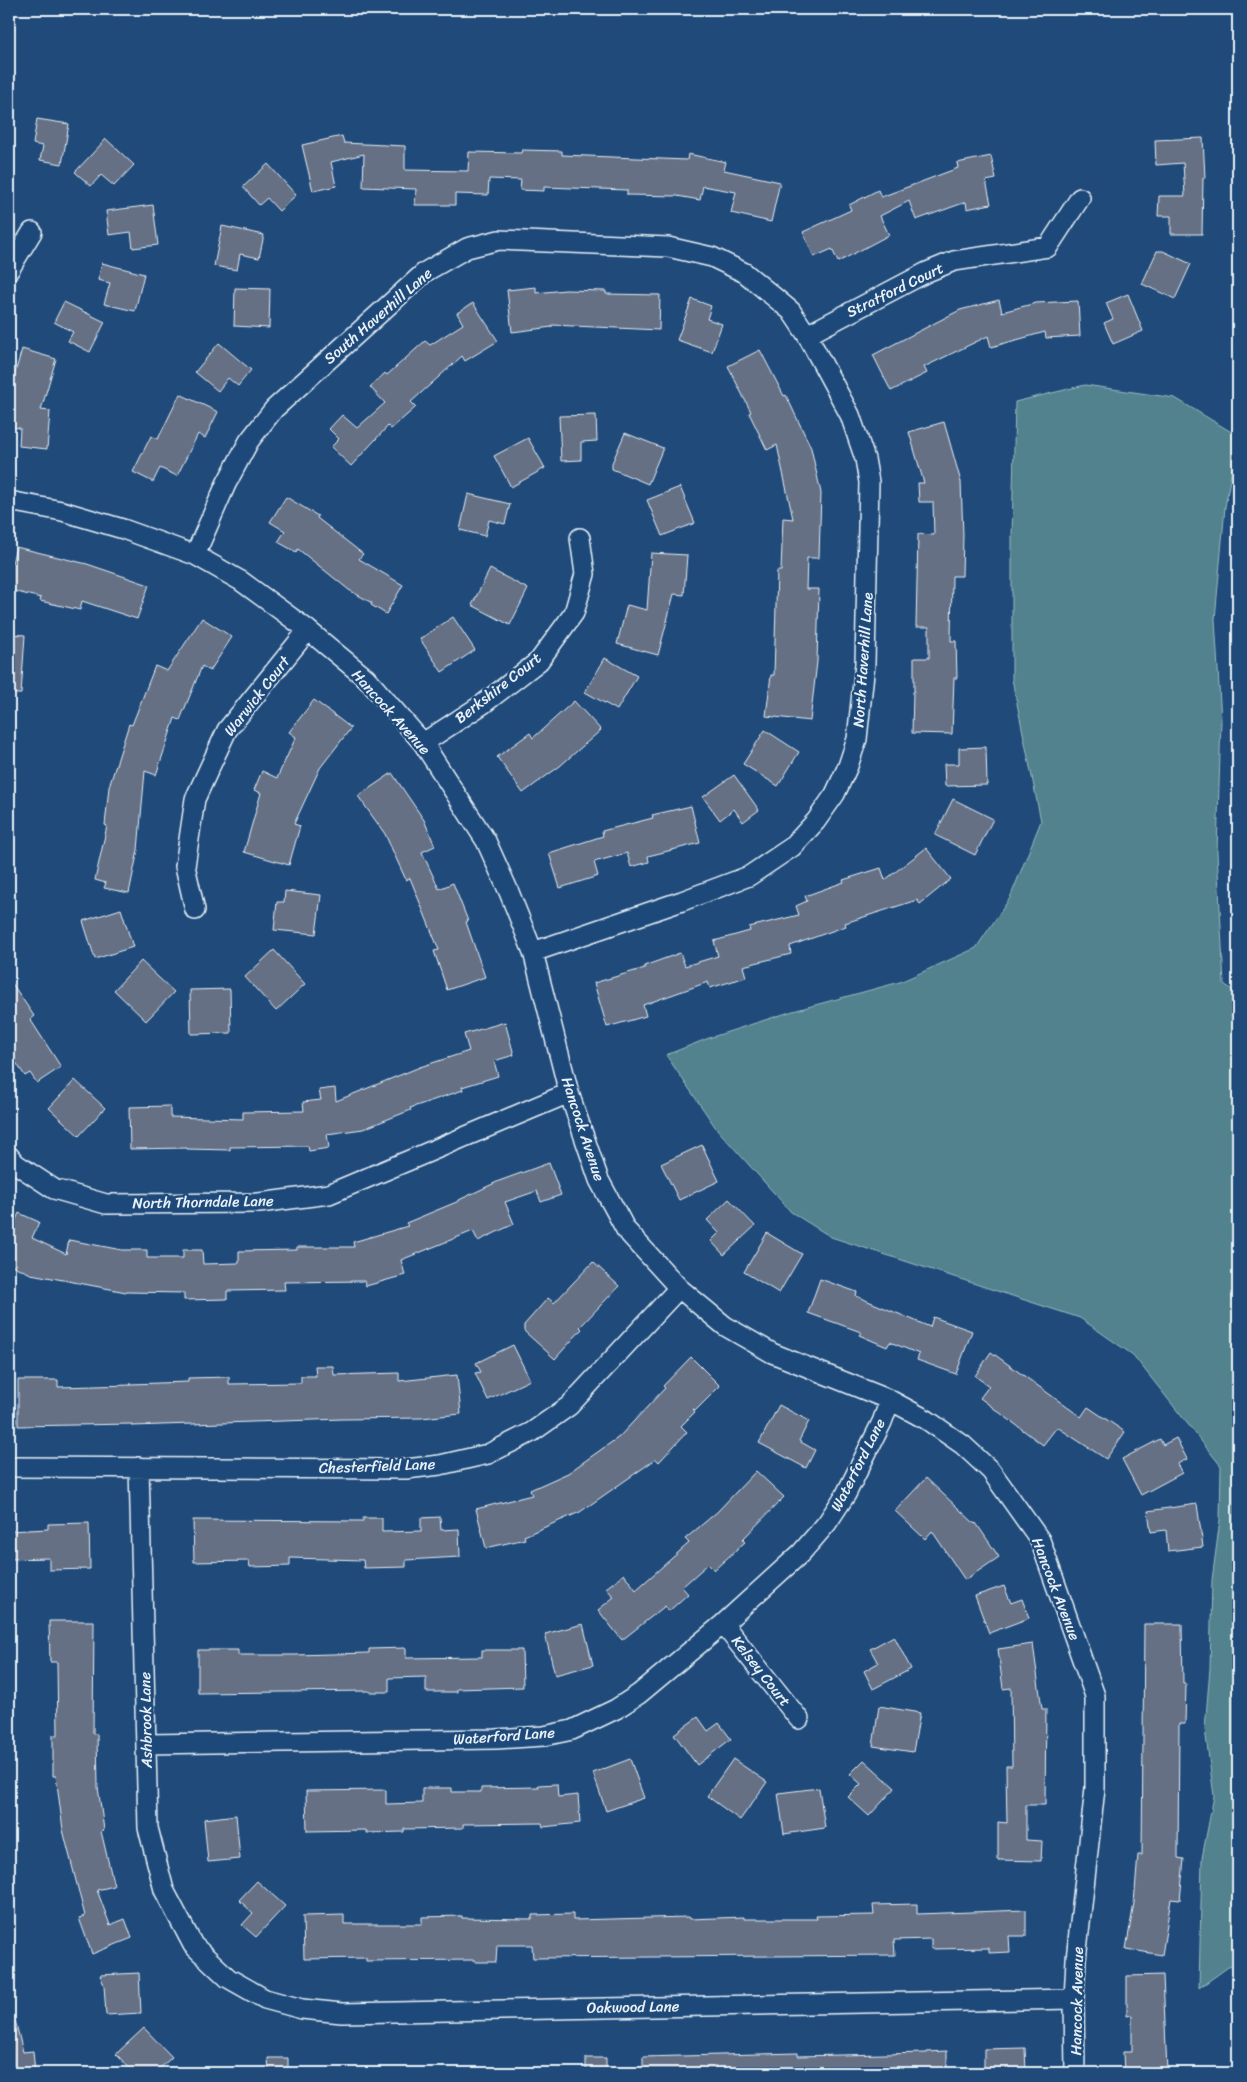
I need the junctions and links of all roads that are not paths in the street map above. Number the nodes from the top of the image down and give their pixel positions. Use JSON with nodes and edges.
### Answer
{"nodes":[{"id":1,"x":1080,"y":198,"type":"dead end"},
{"id":2,"x":32,"y":232,"type":"dead end"},
{"id":3,"x":9,"y":270,"type":"edge"},
{"id":4,"x":807,"y":335,"type":"junction"},
{"id":5,"x":9,"y":501,"type":"edge"},
{"id":6,"x":580,"y":538,"type":"dead end"},
{"id":7,"x":195,"y":555,"type":"junction"},
{"id":8,"x":308,"y":630,"type":"junction"},
{"id":9,"x":423,"y":743,"type":"junction"},
{"id":10,"x":195,"y":910,"type":"dead end"},
{"id":11,"x":533,"y":952,"type":"junction"},
{"id":12,"x":570,"y":1093,"type":"junction"},
{"id":13,"x":9,"y":1156,"type":"edge"},
{"id":14,"x":680,"y":1288,"type":"junction"},
{"id":15,"x":890,"y":1400,"type":"junction"},
{"id":16,"x":9,"y":1467,"type":"edge"},
{"id":17,"x":139,"y":1467,"type":"junction"},
{"id":18,"x":723,"y":1624,"type":"junction"},
{"id":19,"x":799,"y":1719,"type":"dead end"},
{"id":20,"x":147,"y":1744,"type":"junction"},
{"id":21,"x":206,"y":1958,"type":"joint"},
{"id":22,"x":1074,"y":1999,"type":"junction"},
{"id":23,"x":1075,"y":2073,"type":"edge"}],
"edges":[{"from":1,"to":4,"type":"street","name":"Stratford Court"},
{"from":2,"to":3,"type":"street"},
{"from":4,"to":7,"type":"street","name":"South Haverhill Lane"},
{"from":4,"to":11,"type":"street","name":"North Haverhill Lane"},
{"from":5,"to":7,"type":"street","name":"Hancock Avenue"},
{"from":6,"to":9,"type":"street","name":"Berkshire Court"},
{"from":7,"to":8,"type":"street","name":"Hancock Avenue"},
{"from":8,"to":9,"type":"street","name":"Hancock Avenue"},
{"from":8,"to":10,"type":"street","name":"Warwick Court"},
{"from":9,"to":11,"type":"street","name":"Hancock Avenue"},
{"from":11,"to":12,"type":"street","name":"Hancock Avenue"},
{"from":12,"to":13,"type":"street","name":"North Thorndale Lane"},
{"from":12,"to":14,"type":"street","name":"Hancock Avenue"},
{"from":14,"to":15,"type":"street","name":"Hancock Avenue"},
{"from":14,"to":17,"type":"street","name":"Chesterfield Lane"},
{"from":15,"to":18,"type":"street","name":"Waterford Lane"},
{"from":15,"to":22,"type":"street","name":"Hancock Avenue"},
{"from":16,"to":17,"type":"street","name":"Chesterfield Lane"},
{"from":17,"to":20,"type":"street","name":"Ashbrook Lane"},
{"from":18,"to":19,"type":"street","name":"Kelsey Court"},
{"from":18,"to":20,"type":"street","name":"Waterford Lane"},
{"from":20,"to":21,"type":"street","name":"Ashbrook Lane"},
{"from":21,"to":22,"type":"street","name":"Oakwood Lane"},
{"from":22,"to":23,"type":"street","name":"Hancock Avenue"}]}
